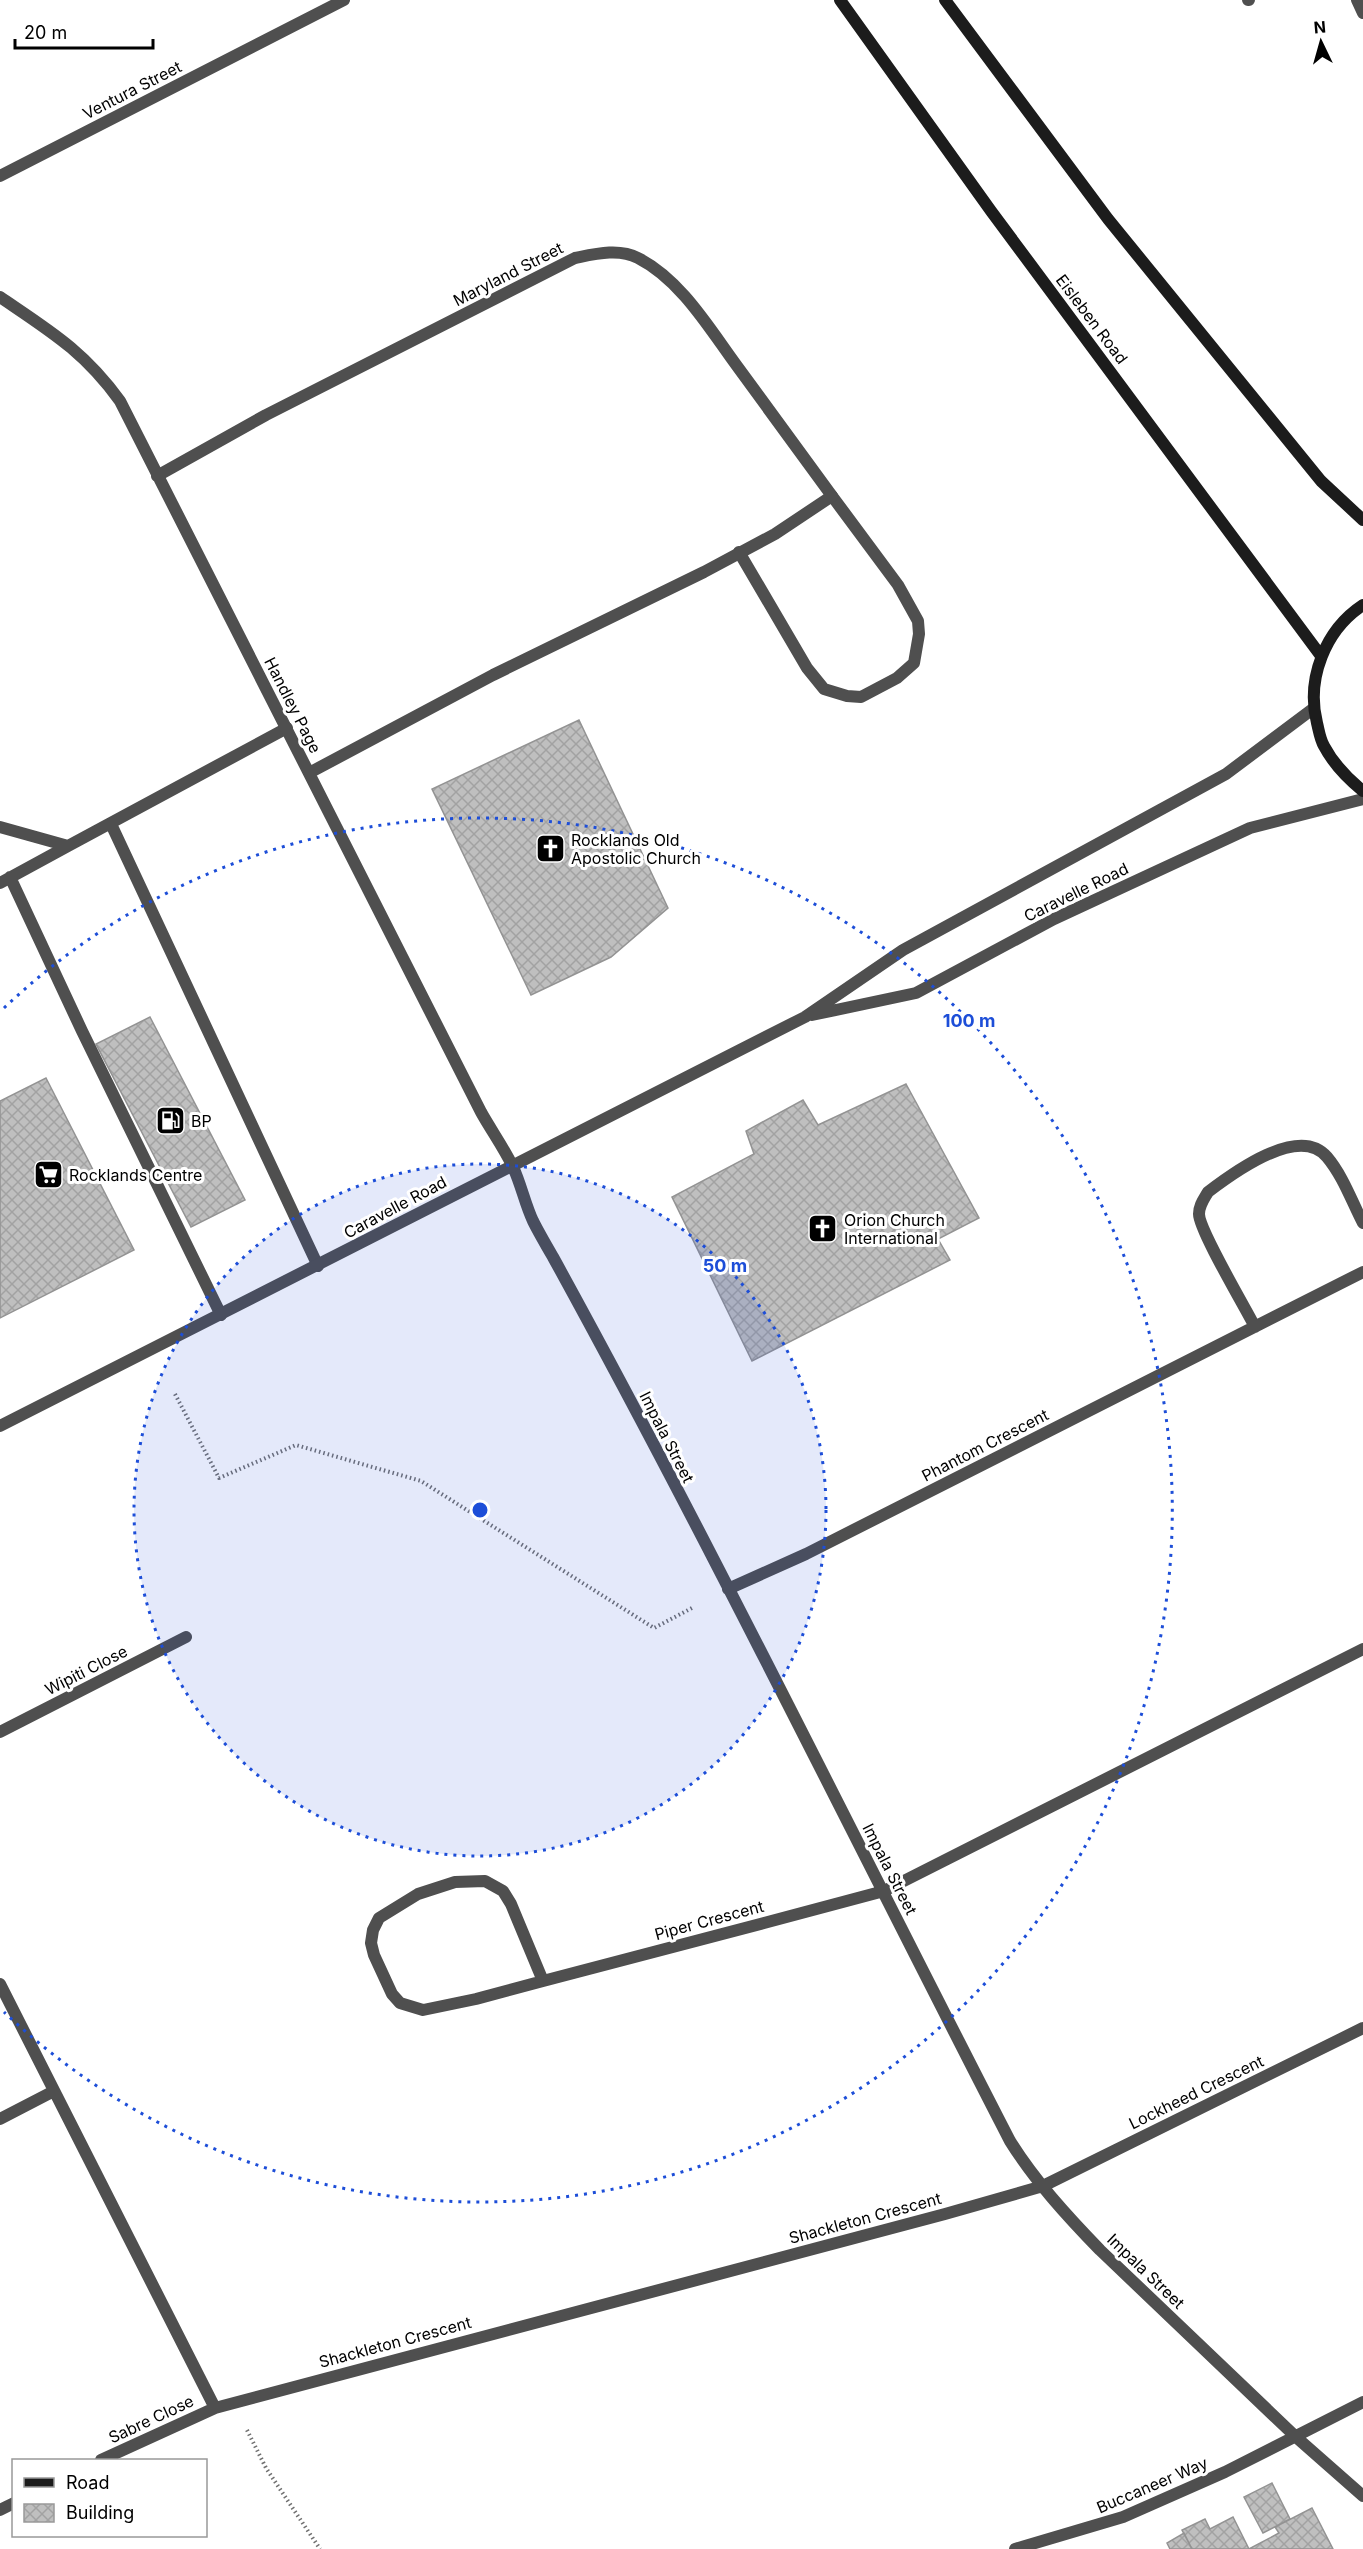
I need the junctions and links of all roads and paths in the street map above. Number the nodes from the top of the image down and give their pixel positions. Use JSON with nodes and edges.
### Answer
{"nodes":[{"id":1,"x":344,"y":0,"type":"edge"},
{"id":2,"x":840,"y":0,"type":"edge"},
{"id":3,"x":945,"y":0,"type":"edge"},
{"id":4,"x":1357,"y":0,"type":"edge"},
{"id":5,"x":1363,"y":14,"type":"edge"},
{"id":6,"x":0,"y":176,"type":"edge"},
{"id":7,"x":0,"y":297,"type":"edge"},
{"id":8,"x":157,"y":476,"type":"junction"},
{"id":9,"x":832,"y":495,"type":"junction"},
{"id":10,"x":1363,"y":519,"type":"edge"},
{"id":11,"x":739,"y":552,"type":"junction"},
{"id":12,"x":1363,"y":605,"type":"edge"},
{"id":13,"x":1321,"y":656,"type":"junction"},
{"id":14,"x":1314,"y":708,"type":"junction"},
{"id":15,"x":287,"y":728,"type":"junction"},
{"id":16,"x":309,"y":773,"type":"junction"},
{"id":17,"x":1363,"y":791,"type":"edge"},
{"id":18,"x":1363,"y":800,"type":"edge"},
{"id":19,"x":111,"y":824,"type":"junction"},
{"id":20,"x":0,"y":826,"type":"edge"},
{"id":21,"x":68,"y":846,"type":"junction"},
{"id":22,"x":5,"y":880,"type":"edge"},
{"id":23,"x":805,"y":1017,"type":"junction"},
{"id":24,"x":512,"y":1165,"type":"junction"},
{"id":25,"x":1363,"y":1223,"type":"edge"},
{"id":26,"x":318,"y":1266,"type":"junction"},
{"id":27,"x":1363,"y":1272,"type":"edge"},
{"id":28,"x":221,"y":1315,"type":"junction"},
{"id":29,"x":1255,"y":1327,"type":"junction"},
{"id":30,"x":175,"y":1394,"type":"dead end"},
{"id":31,"x":0,"y":1426,"type":"edge"},
{"id":32,"x":728,"y":1589,"type":"junction"},
{"id":33,"x":692,"y":1608,"type":"dead end"},
{"id":34,"x":186,"y":1637,"type":"dead end"},
{"id":35,"x":1363,"y":1649,"type":"edge"},
{"id":36,"x":0,"y":1732,"type":"edge"},
{"id":37,"x":884,"y":1891,"type":"junction"},
{"id":38,"x":543,"y":1981,"type":"junction"},
{"id":39,"x":0,"y":1984,"type":"edge"},
{"id":40,"x":1363,"y":2028,"type":"edge"},
{"id":41,"x":54,"y":2091,"type":"junction"},
{"id":42,"x":0,"y":2119,"type":"edge"},
{"id":43,"x":1043,"y":2186,"type":"junction"},
{"id":44,"x":1363,"y":2402,"type":"edge"},
{"id":45,"x":232,"y":2403,"type":"junction"},
{"id":46,"x":215,"y":2408,"type":"junction"},
{"id":47,"x":1296,"y":2437,"type":"junction"},
{"id":48,"x":103,"y":2459,"type":"edge"},
{"id":49,"x":1363,"y":2496,"type":"edge"},
{"id":50,"x":320,"y":2549,"type":"edge"},
{"id":51,"x":1015,"y":2549,"type":"edge"}],
"edges":[{"from":1,"to":6,"type":"street","name":"Ventura Street"},
{"from":2,"to":13,"type":"main road","name":"Eisleben Road"},
{"from":3,"to":10,"type":"main road"},
{"from":4,"to":5,"type":"street"},
{"from":7,"to":8,"type":"street","name":"Handley Page"},
{"from":8,"to":9,"type":"street","name":"Maryland Street"},
{"from":8,"to":15,"type":"street","name":"Handley Page"},
{"from":9,"to":11,"type":"street"},
{"from":9,"to":11,"type":"street","name":"Maryland Street"},
{"from":11,"to":16,"type":"street"},
{"from":12,"to":13,"type":"main road"},
{"from":13,"to":14,"type":"main road"},
{"from":14,"to":17,"type":"main road"},
{"from":14,"to":23,"type":"street","name":"Caravelle Road"},
{"from":15,"to":16,"type":"street","name":"Handley Page"},
{"from":15,"to":19,"type":"street"},
{"from":16,"to":24,"type":"street","name":"Handley Page"},
{"from":18,"to":23,"type":"street","name":"Caravelle Road"},
{"from":19,"to":21,"type":"street"},
{"from":19,"to":26,"type":"street"},
{"from":20,"to":21,"type":"street"},
{"from":21,"to":22,"type":"street"},
{"from":22,"to":28,"type":"street"},
{"from":23,"to":24,"type":"street","name":"Caravelle Road"},
{"from":24,"to":26,"type":"street","name":"Caravelle Road"},
{"from":24,"to":32,"type":"street","name":"Impala Street"},
{"from":25,"to":29,"type":"street"},
{"from":26,"to":28,"type":"street","name":"Caravelle Road"},
{"from":27,"to":29,"type":"street","name":"Phantom Crescent"},
{"from":28,"to":31,"type":"street","name":"Caravelle Road"},
{"from":29,"to":32,"type":"street","name":"Phantom Crescent"},
{"from":30,"to":33,"type":"path"},
{"from":32,"to":37,"type":"street","name":"Impala Street"},
{"from":34,"to":36,"type":"street","name":"Wipiti Close"},
{"from":35,"to":37,"type":"street"},
{"from":37,"to":38,"type":"street","name":"Piper Crescent"},
{"from":37,"to":43,"type":"street","name":"Impala Street"},
{"from":38,"to":38,"type":"street","name":"Piper Crescent"},
{"from":39,"to":41,"type":"street"},
{"from":40,"to":43,"type":"street","name":"Lockheed Crescent"},
{"from":41,"to":42,"type":"street"},
{"from":41,"to":46,"type":"street"},
{"from":43,"to":45,"type":"street","name":"Shackleton Crescent"},
{"from":43,"to":47,"type":"street","name":"Impala Street"},
{"from":44,"to":47,"type":"street"},
{"from":45,"to":46,"type":"street","name":"Shackleton Crescent"},
{"from":45,"to":50,"type":"path"},
{"from":46,"to":48,"type":"street","name":"Sabre Close"},
{"from":47,"to":49,"type":"street","name":"Impala Street"},
{"from":47,"to":51,"type":"street","name":"Buccaneer Way"}]}
